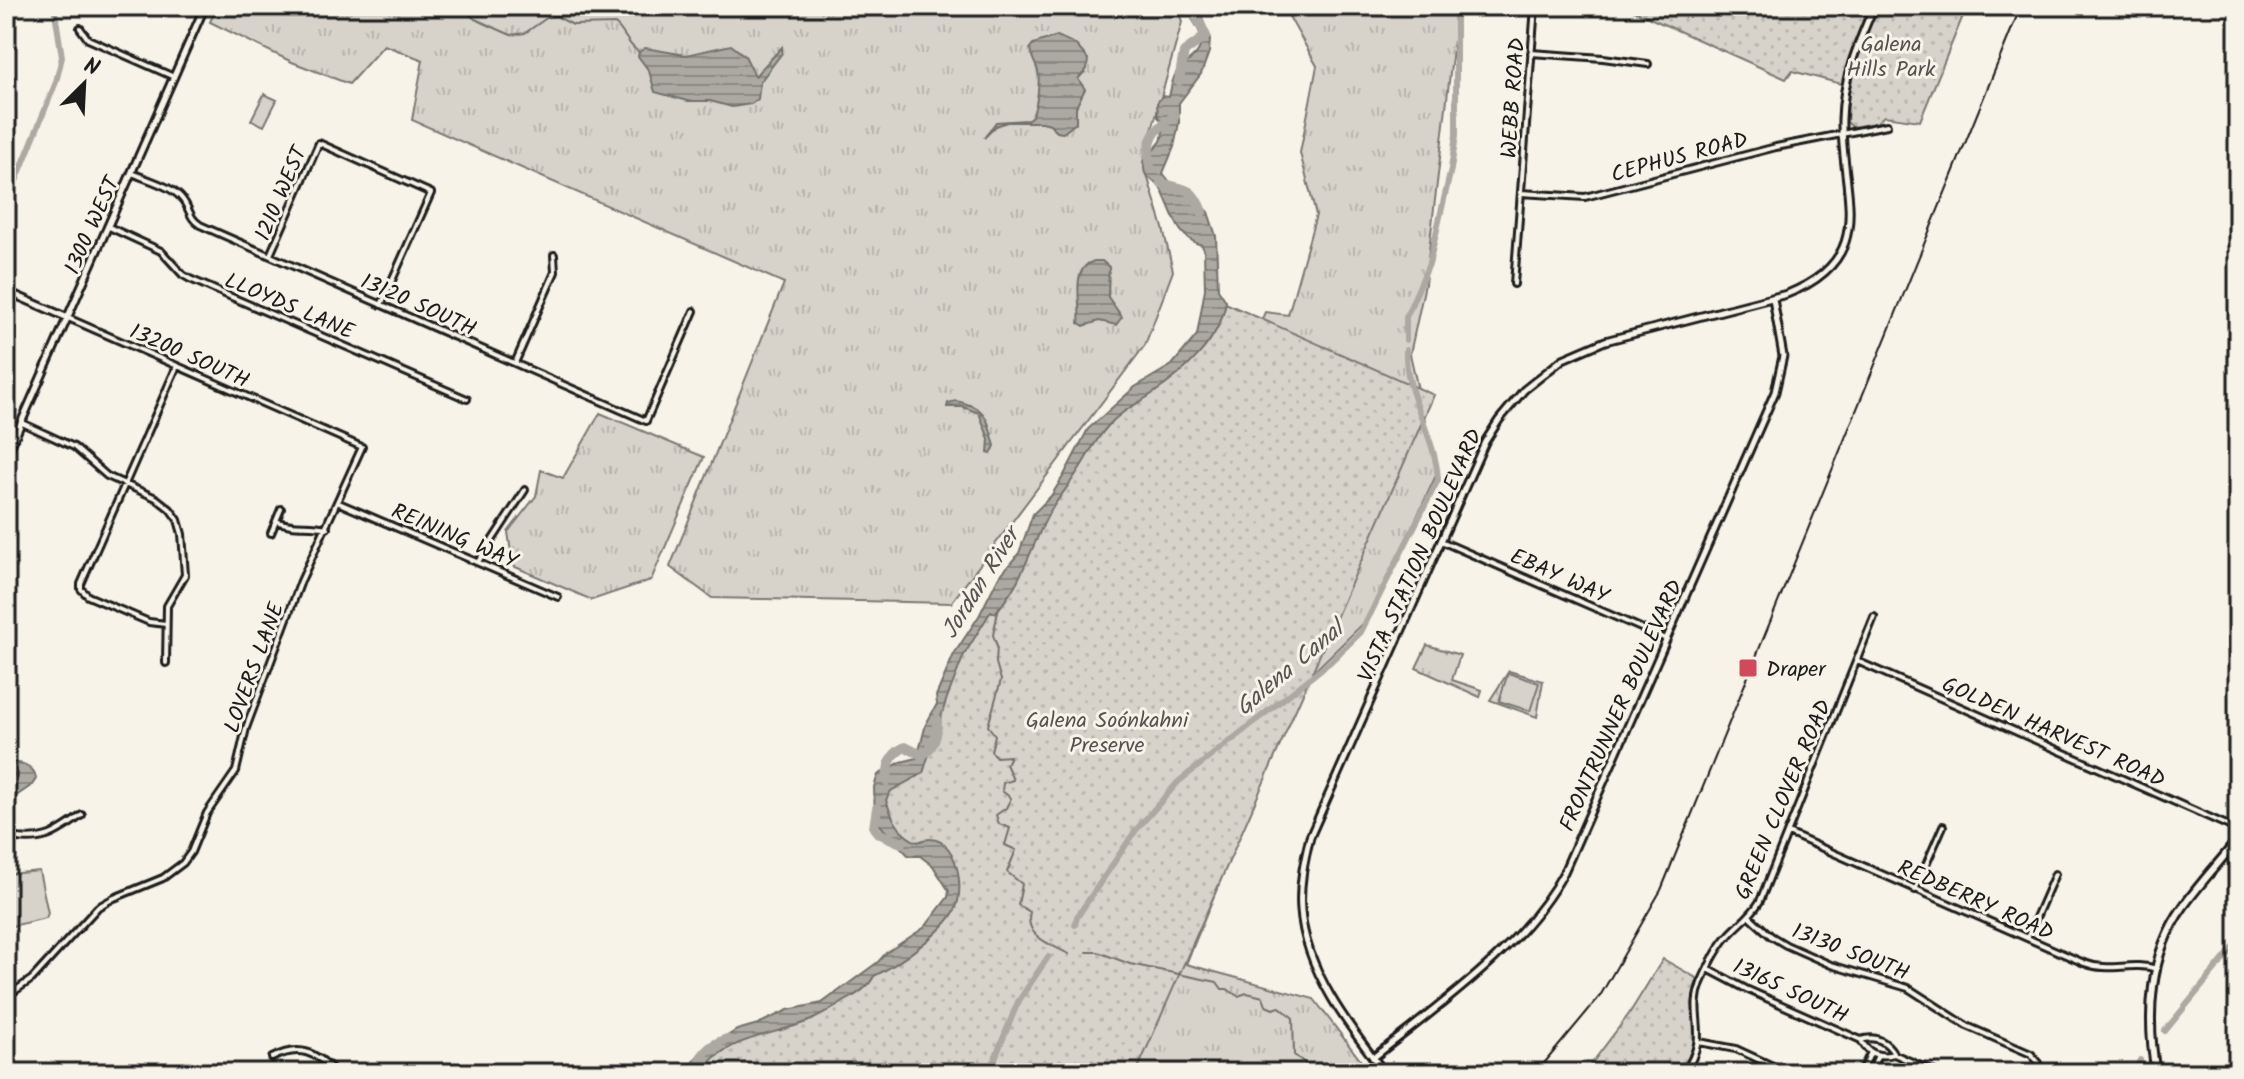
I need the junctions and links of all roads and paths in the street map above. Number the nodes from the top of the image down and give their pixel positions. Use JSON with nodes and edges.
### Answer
{"nodes":[{"id":1,"x":205,"y":6,"type":"edge"},
{"id":2,"x":1535,"y":6,"type":"edge"},
{"id":3,"x":1874,"y":6,"type":"edge"},
{"id":4,"x":80,"y":28,"type":"dead end"},
{"id":5,"x":1531,"y":53,"type":"junction"},
{"id":6,"x":1648,"y":64,"type":"dead end"},
{"id":7,"x":174,"y":77,"type":"junction"},
{"id":8,"x":1887,"y":125,"type":"dead end"},
{"id":9,"x":1843,"y":134,"type":"junction"},
{"id":10,"x":132,"y":173,"type":"junction"},
{"id":11,"x":1521,"y":193,"type":"junction"},
{"id":12,"x":109,"y":227,"type":"junction"},
{"id":13,"x":270,"y":255,"type":"junction"},
{"id":14,"x":554,"y":255,"type":"dead end"},
{"id":15,"x":1514,"y":284,"type":"dead end"},
{"id":16,"x":6,"y":291,"type":"edge"},
{"id":17,"x":1773,"y":299,"type":"junction"},
{"id":18,"x":381,"y":305,"type":"junction"},
{"id":19,"x":694,"y":311,"type":"dead end"},
{"id":20,"x":68,"y":318,"type":"junction"},
{"id":21,"x":515,"y":363,"type":"junction"},
{"id":22,"x":177,"y":366,"type":"junction"},
{"id":23,"x":467,"y":399,"type":"dead end"},
{"id":24,"x":22,"y":423,"type":"junction"},
{"id":25,"x":362,"y":447,"type":"joint"},
{"id":26,"x":6,"y":457,"type":"edge"},
{"id":27,"x":125,"y":484,"type":"junction"},
{"id":28,"x":525,"y":490,"type":"dead end"},
{"id":29,"x":339,"y":503,"type":"junction"},
{"id":30,"x":281,"y":509,"type":"dead end"},
{"id":31,"x":276,"y":521,"type":"junction"},
{"id":32,"x":327,"y":528,"type":"junction"},
{"id":33,"x":271,"y":533,"type":"dead end"},
{"id":34,"x":1441,"y":541,"type":"junction"},
{"id":35,"x":478,"y":562,"type":"junction"},
{"id":36,"x":558,"y":597,"type":"dead end"},
{"id":37,"x":1874,"y":617,"type":"dead end"},
{"id":38,"x":166,"y":624,"type":"junction"},
{"id":39,"x":1666,"y":639,"type":"junction"},
{"id":40,"x":1857,"y":661,"type":"junction"},
{"id":41,"x":166,"y":663,"type":"dead end"},
{"id":42,"x":82,"y":815,"type":"dead end"},
{"id":43,"x":1943,"y":826,"type":"dead end"},
{"id":44,"x":2238,"y":830,"type":"edge"},
{"id":45,"x":1788,"y":833,"type":"junction"},
{"id":46,"x":6,"y":836,"type":"edge"},
{"id":47,"x":2238,"y":839,"type":"edge"},
{"id":48,"x":2055,"y":874,"type":"dead end"},
{"id":49,"x":1915,"y":890,"type":"junction"},
{"id":50,"x":1749,"y":916,"type":"junction"},
{"id":51,"x":2027,"y":938,"type":"junction"},
{"id":52,"x":1708,"y":969,"type":"junction"},
{"id":53,"x":2157,"y":969,"type":"junction"},
{"id":54,"x":6,"y":997,"type":"edge"},
{"id":55,"x":1861,"y":1040,"type":"junction"},
{"id":56,"x":1699,"y":1042,"type":"junction"},
{"id":57,"x":1871,"y":1052,"type":"junction"},
{"id":58,"x":1894,"y":1054,"type":"junction"},
{"id":59,"x":1878,"y":1055,"type":"junction"},
{"id":60,"x":272,"y":1058,"type":"dead end"},
{"id":61,"x":1373,"y":1058,"type":"junction"},
{"id":62,"x":336,"y":1073,"type":"edge"},
{"id":63,"x":1385,"y":1073,"type":"edge"},
{"id":64,"x":1684,"y":1073,"type":"edge"},
{"id":65,"x":1788,"y":1073,"type":"edge"},
{"id":66,"x":1861,"y":1073,"type":"edge"},
{"id":67,"x":1870,"y":1073,"type":"edge"},
{"id":68,"x":1937,"y":1073,"type":"edge"},
{"id":69,"x":2040,"y":1073,"type":"edge"},
{"id":70,"x":2156,"y":1073,"type":"edge"}],
"edges":[{"from":1,"to":7,"type":"street","name":"1300 WEST"},
{"from":2,"to":5,"type":"street","name":"WEBB ROAD"},
{"from":3,"to":9,"type":"street","name":"VISTA STATION BOULEVARD"},
{"from":4,"to":7,"type":"street"},
{"from":5,"to":6,"type":"street"},
{"from":5,"to":11,"type":"street","name":"WEBB ROAD"},
{"from":7,"to":10,"type":"street","name":"1300 WEST"},
{"from":8,"to":9,"type":"street","name":"CEPHUS ROAD"},
{"from":9,"to":11,"type":"street","name":"CEPHUS ROAD"},
{"from":9,"to":17,"type":"street","name":"VISTA STATION BOULEVARD"},
{"from":10,"to":12,"type":"street","name":"1300 WEST"},
{"from":10,"to":13,"type":"street","name":"13120 SOUTH"},
{"from":11,"to":15,"type":"street","name":"WEBB ROAD"},
{"from":12,"to":20,"type":"street","name":"1300 WEST"},
{"from":12,"to":23,"type":"street","name":"LLOYDS LANE"},
{"from":13,"to":18,"type":"street","name":"13120 SOUTH"},
{"from":13,"to":18,"type":"street","name":"1210 WEST"},
{"from":14,"to":21,"type":"street"},
{"from":16,"to":20,"type":"street","name":"13200 SOUTH"},
{"from":17,"to":34,"type":"street","name":"VISTA STATION BOULEVARD"},
{"from":17,"to":39,"type":"street","name":"FRONTRUNNER BOULEVARD"},
{"from":18,"to":21,"type":"street","name":"13120 SOUTH"},
{"from":19,"to":21,"type":"street","name":"13120 SOUTH"},
{"from":20,"to":22,"type":"street","name":"13200 SOUTH"},
{"from":20,"to":24,"type":"street","name":"1300 WEST"},
{"from":22,"to":25,"type":"street","name":"13200 SOUTH"},
{"from":22,"to":27,"type":"street"},
{"from":24,"to":26,"type":"street","name":"1300 WEST"},
{"from":24,"to":27,"type":"street"},
{"from":25,"to":29,"type":"street","name":"LOVERS LANE"},
{"from":27,"to":38,"type":"street"},
{"from":27,"to":38,"type":"street"},
{"from":28,"to":35,"type":"street"},
{"from":29,"to":32,"type":"street","name":"LOVERS LANE"},
{"from":29,"to":35,"type":"street","name":"REINING WAY"},
{"from":30,"to":31,"type":"street"},
{"from":31,"to":32,"type":"street"},
{"from":31,"to":33,"type":"street"},
{"from":32,"to":54,"type":"street","name":"LOVERS LANE"},
{"from":34,"to":39,"type":"street","name":"EBAY WAY"},
{"from":34,"to":61,"type":"street","name":"VISTA STATION BOULEVARD"},
{"from":35,"to":36,"type":"street","name":"REINING WAY"},
{"from":37,"to":40,"type":"street","name":"GREEN CLOVER ROAD"},
{"from":38,"to":41,"type":"street"},
{"from":39,"to":61,"type":"street","name":"FRONTRUNNER BOULEVARD"},
{"from":40,"to":44,"type":"street","name":"GOLDEN HARVEST ROAD"},
{"from":40,"to":45,"type":"street","name":"GREEN CLOVER ROAD"},
{"from":42,"to":46,"type":"street"},
{"from":43,"to":49,"type":"street"},
{"from":45,"to":49,"type":"street","name":"REDBERRY ROAD"},
{"from":45,"to":50,"type":"street","name":"GREEN CLOVER ROAD"},
{"from":47,"to":53,"type":"main road"},
{"from":48,"to":51,"type":"street"},
{"from":49,"to":51,"type":"street","name":"REDBERRY ROAD"},
{"from":50,"to":52,"type":"street","name":"GREEN CLOVER ROAD"},
{"from":50,"to":69,"type":"street","name":"13130 SOUTH"},
{"from":51,"to":53,"type":"street","name":"REDBERRY ROAD"},
{"from":52,"to":55,"type":"street","name":"13165 SOUTH"},
{"from":52,"to":56,"type":"street","name":"GREEN CLOVER ROAD"},
{"from":53,"to":70,"type":"main road"},
{"from":55,"to":57,"type":"street","name":"13165 SOUTH"},
{"from":55,"to":58,"type":"street","name":"13165 SOUTH"},
{"from":56,"to":64,"type":"street","name":"GREEN CLOVER ROAD"},
{"from":56,"to":65,"type":"street"},
{"from":57,"to":59,"type":"street","name":"13165 SOUTH"},
{"from":57,"to":66,"type":"street"},
{"from":58,"to":59,"type":"street","name":"13165 SOUTH"},
{"from":58,"to":68,"type":"street","name":"13165 SOUTH"},
{"from":59,"to":67,"type":"street"},
{"from":60,"to":62,"type":"street"},
{"from":61,"to":63,"type":"street","name":"VISTA STATION BOULEVARD"}]}
